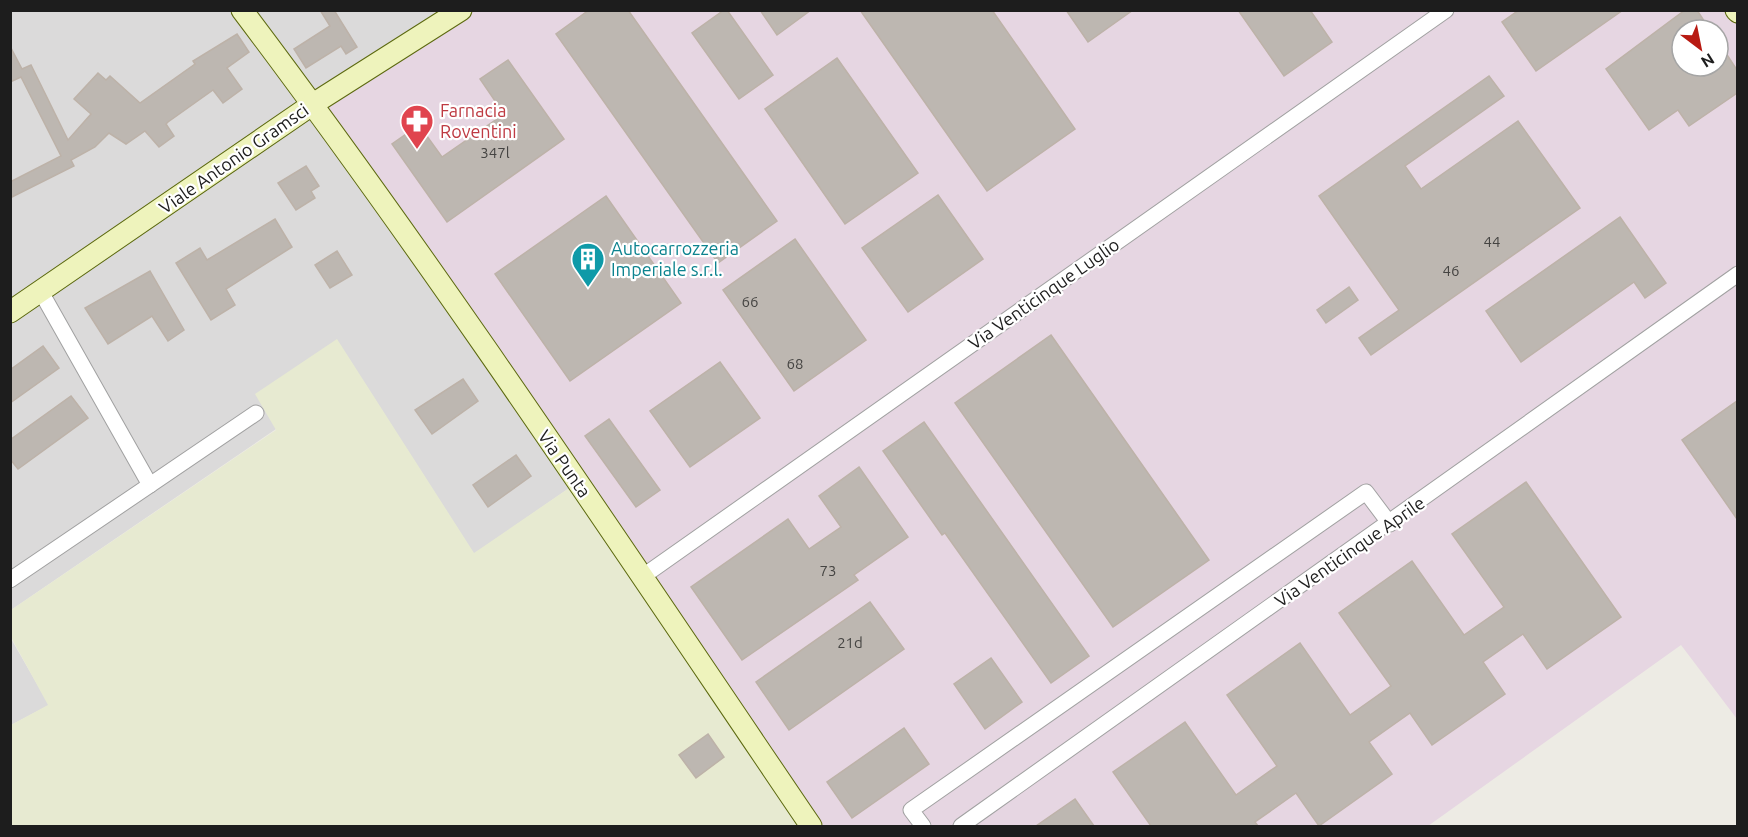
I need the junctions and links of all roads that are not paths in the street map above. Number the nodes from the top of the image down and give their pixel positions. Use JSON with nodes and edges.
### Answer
{"nodes":[{"id":1,"x":242,"y":10,"type":"edge"},
{"id":2,"x":461,"y":10,"type":"edge"},
{"id":3,"x":1446,"y":10,"type":"edge"},
{"id":4,"x":313,"y":104,"type":"junction"},
{"id":5,"x":1737,"y":274,"type":"edge"},
{"id":6,"x":41,"y":292,"type":"junction"},
{"id":7,"x":10,"y":312,"type":"edge"},
{"id":8,"x":256,"y":413,"type":"dead end"},
{"id":9,"x":150,"y":485,"type":"junction"},
{"id":10,"x":1390,"y":524,"type":"junction"},
{"id":11,"x":642,"y":577,"type":"junction"},
{"id":12,"x":10,"y":580,"type":"edge"},
{"id":13,"x":812,"y":826,"type":"edge"},
{"id":14,"x":923,"y":826,"type":"edge"},
{"id":15,"x":962,"y":826,"type":"edge"}],
"edges":[{"from":1,"to":4,"type":"street","name":"Via Punta"},
{"from":2,"to":4,"type":"street","name":"Viale Antonio Gramsci"},
{"from":3,"to":11,"type":"street","name":"Via Venticinque Luglio"},
{"from":4,"to":6,"type":"street","name":"Viale Antonio Gramsci"},
{"from":4,"to":11,"type":"street","name":"Via Punta"},
{"from":5,"to":10,"type":"street","name":"Via Venticinque Aprile"},
{"from":6,"to":7,"type":"street","name":"Viale Antonio Gramsci"},
{"from":6,"to":9,"type":"street"},
{"from":8,"to":9,"type":"street"},
{"from":9,"to":12,"type":"street"},
{"from":10,"to":14,"type":"street"},
{"from":10,"to":15,"type":"street","name":"Via Venticinque Aprile"},
{"from":11,"to":13,"type":"street","name":"Via Punta"}]}
